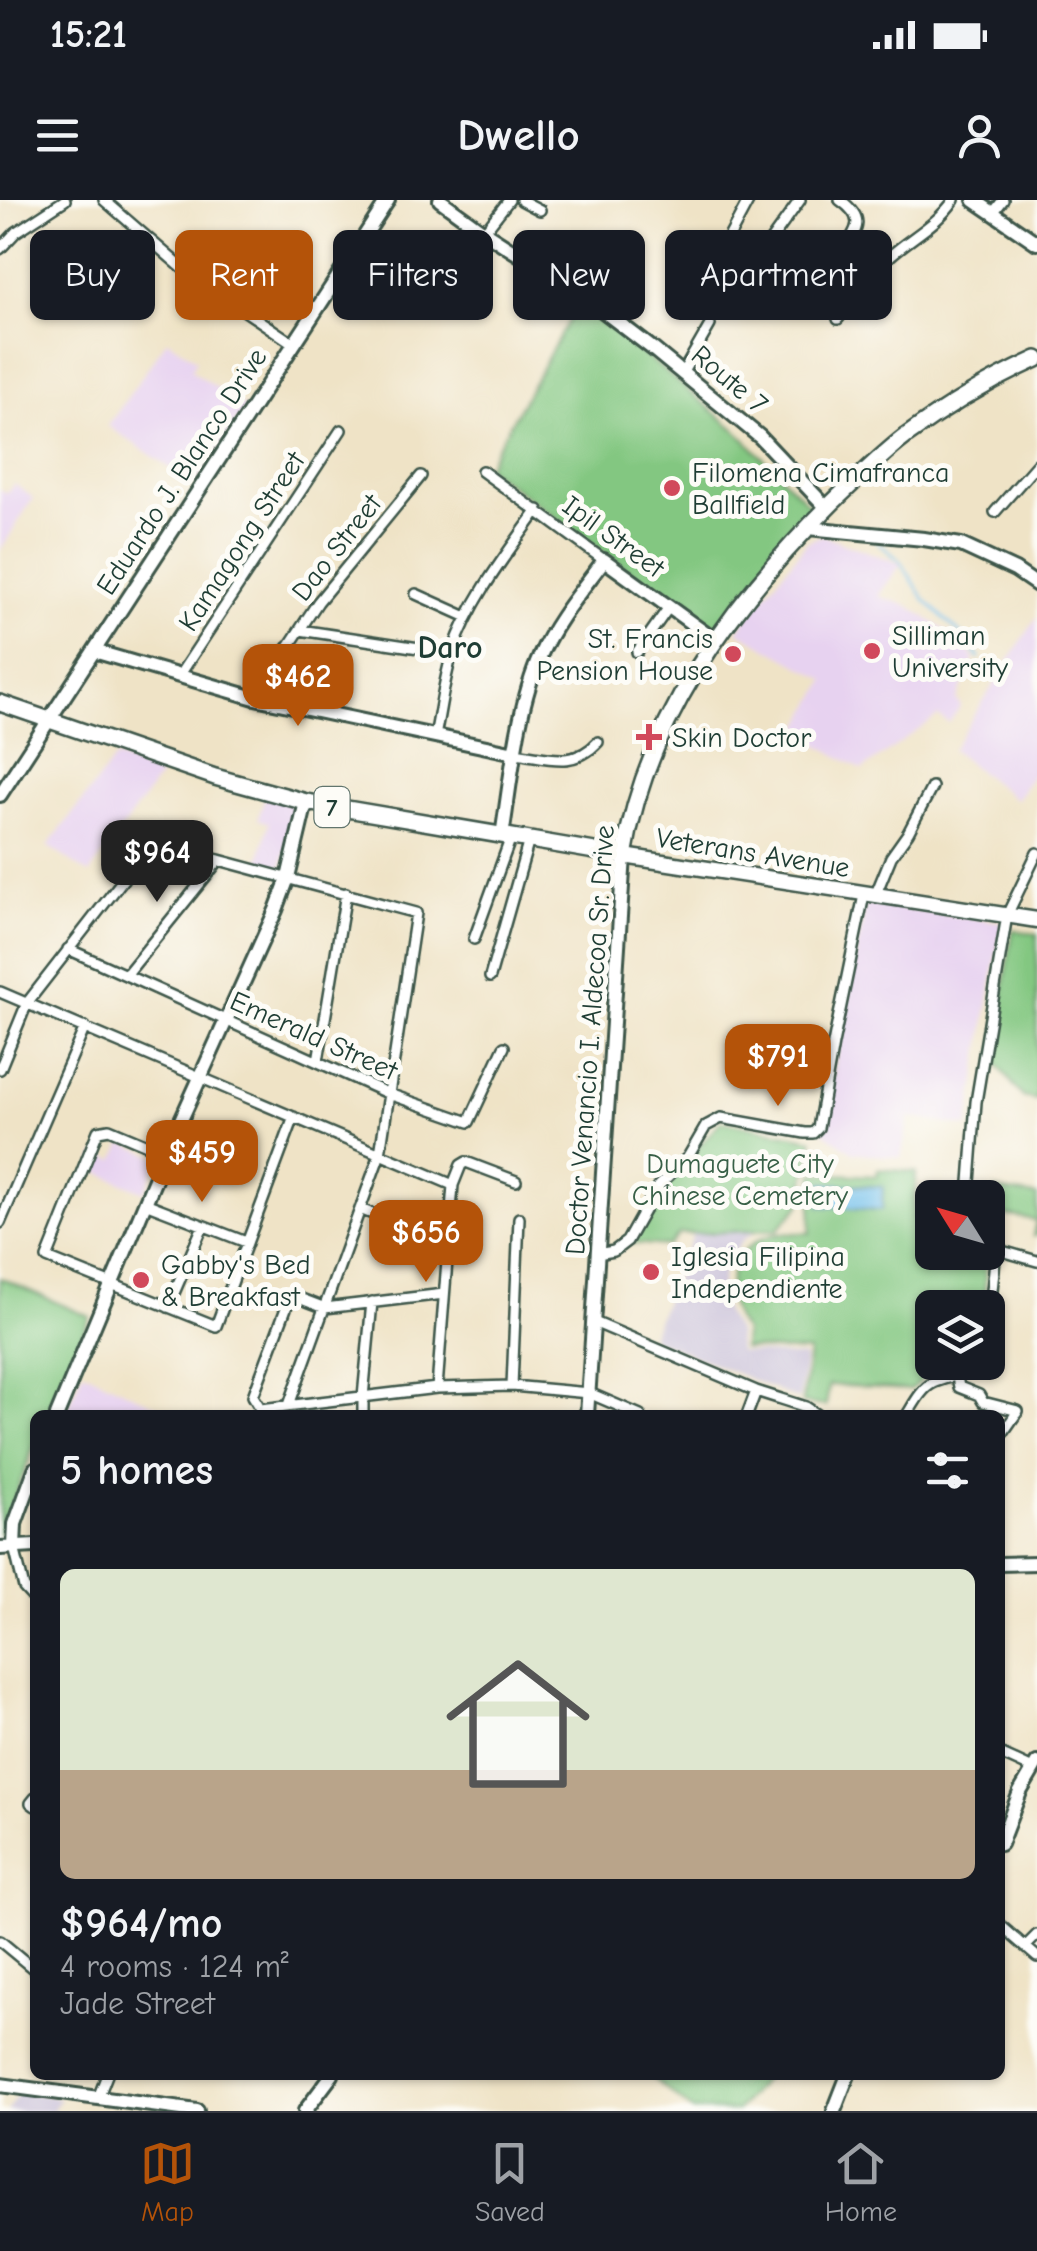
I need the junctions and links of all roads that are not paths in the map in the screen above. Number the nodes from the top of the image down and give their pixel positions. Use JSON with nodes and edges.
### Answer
{"nodes":[{"id":1,"x":40,"y":200,"type":"edge"},
{"id":2,"x":65,"y":200,"type":"edge"},
{"id":3,"x":104,"y":200,"type":"edge"},
{"id":4,"x":388,"y":200,"type":"edge"},
{"id":5,"x":440,"y":200,"type":"edge"},
{"id":6,"x":509,"y":200,"type":"edge"},
{"id":7,"x":521,"y":200,"type":"edge"},
{"id":8,"x":749,"y":200,"type":"edge"},
{"id":9,"x":800,"y":200,"type":"edge"},
{"id":10,"x":840,"y":200,"type":"edge"},
{"id":11,"x":954,"y":200,"type":"edge"},
{"id":12,"x":974,"y":200,"type":"edge"},
{"id":13,"x":1003,"y":200,"type":"edge"},
{"id":14,"x":50,"y":209,"type":"junction"},
{"id":15,"x":540,"y":210,"type":"dead end"},
{"id":16,"x":994,"y":214,"type":"junction"},
{"id":17,"x":369,"y":230,"type":"edge"},
{"id":18,"x":481,"y":230,"type":"edge"},
{"id":19,"x":486,"y":230,"type":"edge"},
{"id":20,"x":733,"y":230,"type":"edge"},
{"id":21,"x":778,"y":230,"type":"edge"},
{"id":22,"x":855,"y":230,"type":"edge"},
{"id":23,"x":1035,"y":237,"type":"edge"},
{"id":24,"x":493,"y":238,"type":"edge"},
{"id":25,"x":0,"y":249,"type":"edge"},
{"id":26,"x":892,"y":254,"type":"edge"},
{"id":27,"x":333,"y":285,"type":"edge"},
{"id":28,"x":710,"y":325,"type":"dead end"},
{"id":29,"x":294,"y":344,"type":"junction"},
{"id":30,"x":1037,"y":359,"type":"edge"},
{"id":31,"x":682,"y":372,"type":"junction"},
{"id":32,"x":341,"y":430,"type":"dead end"},
{"id":33,"x":1037,"y":464,"type":"edge"},
{"id":34,"x":482,"y":471,"type":"dead end"},
{"id":35,"x":421,"y":476,"type":"dead end"},
{"id":36,"x":827,"y":508,"type":"junction"},
{"id":37,"x":538,"y":510,"type":"junction"},
{"id":38,"x":996,"y":512,"type":"dead end"},
{"id":39,"x":808,"y":528,"type":"junction"},
{"id":40,"x":604,"y":560,"type":"junction"},
{"id":41,"x":1037,"y":585,"type":"edge"},
{"id":42,"x":416,"y":594,"type":"dead end"},
{"id":43,"x":669,"y":607,"type":"junction"},
{"id":44,"x":467,"y":617,"type":"junction"},
{"id":45,"x":300,"y":630,"type":"junction"},
{"id":46,"x":716,"y":641,"type":"junction"},
{"id":47,"x":94,"y":651,"type":"junction"},
{"id":48,"x":638,"y":652,"type":"dead end"},
{"id":49,"x":452,"y":654,"type":"junction"},
{"id":50,"x":178,"y":676,"type":"junction"},
{"id":51,"x":255,"y":698,"type":"junction"},
{"id":52,"x":0,"y":703,"type":"edge"},
{"id":53,"x":48,"y":720,"type":"junction"},
{"id":54,"x":435,"y":736,"type":"junction"},
{"id":55,"x":598,"y":742,"type":"dead end"},
{"id":56,"x":516,"y":753,"type":"junction"},
{"id":57,"x":932,"y":787,"type":"dead end"},
{"id":58,"x":0,"y":796,"type":"edge"},
{"id":59,"x":306,"y":802,"type":"junction"},
{"id":60,"x":506,"y":837,"type":"junction"},
{"id":61,"x":528,"y":840,"type":"junction"},
{"id":62,"x":1037,"y":853,"type":"edge"},
{"id":63,"x":624,"y":856,"type":"junction"},
{"id":64,"x":219,"y":860,"type":"junction"},
{"id":65,"x":288,"y":878,"type":"junction"},
{"id":66,"x":346,"y":893,"type":"junction"},
{"id":67,"x":869,"y":896,"type":"junction"},
{"id":68,"x":1007,"y":915,"type":"junction"},
{"id":69,"x":1037,"y":920,"type":"edge"},
{"id":70,"x":474,"y":939,"type":"dead end"},
{"id":71,"x":68,"y":950,"type":"junction"},
{"id":72,"x":126,"y":975,"type":"junction"},
{"id":73,"x":490,"y":978,"type":"dead end"},
{"id":74,"x":0,"y":992,"type":"edge"},
{"id":75,"x":27,"y":1003,"type":"junction"},
{"id":76,"x":227,"y":1022,"type":"junction"},
{"id":77,"x":85,"y":1028,"type":"junction"},
{"id":78,"x":504,"y":1047,"type":"dead end"},
{"id":79,"x":318,"y":1062,"type":"junction"},
{"id":80,"x":0,"y":1069,"type":"edge"},
{"id":81,"x":202,"y":1077,"type":"junction"},
{"id":82,"x":389,"y":1094,"type":"junction"},
{"id":83,"x":294,"y":1116,"type":"junction"},
{"id":84,"x":166,"y":1153,"type":"junction"},
{"id":85,"x":380,"y":1154,"type":"junction"},
{"id":86,"x":970,"y":1180,"type":"edge"},
{"id":87,"x":516,"y":1181,"type":"dead end"},
{"id":88,"x":452,"y":1185,"type":"junction"},
{"id":89,"x":145,"y":1203,"type":"junction"},
{"id":90,"x":360,"y":1209,"type":"junction"},
{"id":91,"x":518,"y":1218,"type":"dead end"},
{"id":92,"x":0,"y":1223,"type":"edge"},
{"id":93,"x":203,"y":1226,"type":"junction"},
{"id":94,"x":246,"y":1242,"type":"junction"},
{"id":95,"x":448,"y":1244,"type":"junction"},
{"id":96,"x":1005,"y":1251,"type":"edge"},
{"id":97,"x":598,"y":1254,"type":"junction"},
{"id":98,"x":1037,"y":1261,"type":"edge"},
{"id":99,"x":110,"y":1284,"type":"junction"},
{"id":100,"x":444,"y":1294,"type":"junction"},
{"id":101,"x":372,"y":1302,"type":"junction"},
{"id":102,"x":168,"y":1307,"type":"junction"},
{"id":103,"x":325,"y":1308,"type":"junction"},
{"id":104,"x":594,"y":1322,"type":"junction"},
{"id":105,"x":944,"y":1380,"type":"edge"},
{"id":106,"x":957,"y":1380,"type":"edge"},
{"id":107,"x":512,"y":1386,"type":"junction"},
{"id":108,"x":437,"y":1388,"type":"junction"},
{"id":109,"x":756,"y":1390,"type":"junction"},
{"id":110,"x":589,"y":1394,"type":"junction"},
{"id":111,"x":363,"y":1397,"type":"junction"},
{"id":112,"x":290,"y":1405,"type":"junction"},
{"id":113,"x":59,"y":1410,"type":"edge"},
{"id":114,"x":259,"y":1410,"type":"edge"},
{"id":115,"x":269,"y":1410,"type":"edge"},
{"id":116,"x":303,"y":1410,"type":"edge"},
{"id":117,"x":363,"y":1410,"type":"edge"},
{"id":118,"x":588,"y":1410,"type":"edge"},
{"id":119,"x":628,"y":1410,"type":"edge"},
{"id":120,"x":749,"y":1410,"type":"edge"},
{"id":121,"x":811,"y":1410,"type":"edge"},
{"id":122,"x":910,"y":1410,"type":"edge"},
{"id":123,"x":1005,"y":1430,"type":"edge"},
{"id":124,"x":30,"y":1483,"type":"edge"},
{"id":125,"x":7,"y":1548,"type":"edge"},
{"id":126,"x":1037,"y":1563,"type":"edge"},
{"id":127,"x":1005,"y":1564,"type":"edge"},
{"id":128,"x":30,"y":1595,"type":"edge"},
{"id":129,"x":1005,"y":1756,"type":"edge"},
{"id":130,"x":1035,"y":1766,"type":"edge"},
{"id":131,"x":1005,"y":1830,"type":"edge"},
{"id":132,"x":1005,"y":1929,"type":"edge"},
{"id":133,"x":1037,"y":1936,"type":"edge"},
{"id":134,"x":0,"y":1941,"type":"edge"},
{"id":135,"x":1026,"y":1946,"type":"junction"},
{"id":136,"x":1037,"y":1957,"type":"edge"},
{"id":137,"x":30,"y":1966,"type":"edge"},
{"id":138,"x":104,"y":2080,"type":"edge"},
{"id":139,"x":328,"y":2080,"type":"edge"},
{"id":140,"x":846,"y":2080,"type":"edge"},
{"id":141,"x":0,"y":2085,"type":"edge"},
{"id":142,"x":98,"y":2098,"type":"junction"},
{"id":143,"x":145,"y":2108,"type":"edge"},
{"id":144,"x":197,"y":2111,"type":"edge"},
{"id":145,"x":305,"y":2111,"type":"edge"},
{"id":146,"x":834,"y":2111,"type":"edge"}],
"edges":[{"from":1,"to":14,"type":"street"},
{"from":2,"to":14,"type":"street"},
{"from":3,"to":29,"type":"street"},
{"from":4,"to":17,"type":"street","name":"Eduardo J. Blanco Drive"},
{"from":5,"to":18,"type":"street","name":"Route 7"},
{"from":6,"to":19,"type":"street"},
{"from":7,"to":15,"type":"street"},
{"from":8,"to":20,"type":"street"},
{"from":9,"to":21,"type":"street"},
{"from":10,"to":22,"type":"street"},
{"from":11,"to":26,"type":"street"},
{"from":12,"to":16,"type":"street"},
{"from":13,"to":16,"type":"street"},
{"from":14,"to":25,"type":"street"},
{"from":16,"to":23,"type":"street"},
{"from":24,"to":31,"type":"street","name":"Route 7"},
{"from":27,"to":29,"type":"street","name":"Eduardo J. Blanco Drive"},
{"from":28,"to":31,"type":"street"},
{"from":29,"to":47,"type":"street","name":"Eduardo J. Blanco Drive"},
{"from":30,"to":36,"type":"highway","name":"Doctor Venancio I. Aldecoa Sr. Drive"},
{"from":31,"to":36,"type":"street","name":"Route 7"},
{"from":32,"to":50,"type":"street","name":"Kamagong Street"},
{"from":33,"to":38,"type":"street"},
{"from":34,"to":37,"type":"street","name":"Ipil Street"},
{"from":35,"to":45,"type":"street","name":"Dao Street"},
{"from":36,"to":39,"type":"highway","name":"Doctor Venancio I. Aldecoa Sr. Drive"},
{"from":37,"to":40,"type":"street","name":"Ipil Street"},
{"from":37,"to":44,"type":"street"},
{"from":39,"to":41,"type":"street"},
{"from":39,"to":46,"type":"highway","name":"Doctor Venancio I. Aldecoa Sr. Drive"},
{"from":40,"to":43,"type":"street","name":"Ipil Street"},
{"from":40,"to":56,"type":"street"},
{"from":42,"to":44,"type":"street"},
{"from":43,"to":46,"type":"street","name":"Ipil Street"},
{"from":43,"to":48,"type":"street"},
{"from":44,"to":49,"type":"street"},
{"from":45,"to":49,"type":"street"},
{"from":45,"to":51,"type":"street","name":"Dao Street"},
{"from":46,"to":63,"type":"highway","name":"Doctor Venancio I. Aldecoa Sr. Drive"},
{"from":47,"to":50,"type":"street"},
{"from":47,"to":53,"type":"street","name":"Eduardo J. Blanco Drive"},
{"from":49,"to":54,"type":"street"},
{"from":50,"to":51,"type":"street"},
{"from":51,"to":54,"type":"street"},
{"from":52,"to":53,"type":"highway","name":"Veterans Avenue","number":"7"},
{"from":53,"to":58,"type":"street","name":"Eduardo J. Blanco Drive"},
{"from":53,"to":59,"type":"highway","name":"Veterans Avenue","number":"7"},
{"from":54,"to":56,"type":"street"},
{"from":55,"to":56,"type":"street"},
{"from":56,"to":60,"type":"street"},
{"from":57,"to":67,"type":"street"},
{"from":59,"to":60,"type":"highway","name":"Veterans Avenue","number":"7"},
{"from":59,"to":65,"type":"street"},
{"from":60,"to":61,"type":"highway","name":"Veterans Avenue","number":"7"},
{"from":60,"to":70,"type":"street"},
{"from":61,"to":63,"type":"highway","name":"Veterans Avenue","number":"7"},
{"from":61,"to":73,"type":"street"},
{"from":62,"to":68,"type":"street"},
{"from":63,"to":67,"type":"main road","name":"Veterans Avenue","number":"7"},
{"from":63,"to":97,"type":"street","name":"Doctor Venancio I. Aldecoa Sr. Drive"},
{"from":64,"to":65,"type":"street"},
{"from":64,"to":71,"type":"street"},
{"from":64,"to":72,"type":"street"},
{"from":65,"to":66,"type":"street"},
{"from":65,"to":76,"type":"street"},
{"from":66,"to":79,"type":"street"},
{"from":66,"to":82,"type":"street"},
{"from":67,"to":68,"type":"main road","name":"Veterans Avenue","number":"7"},
{"from":67,"to":97,"type":"street"},
{"from":68,"to":69,"type":"main road","name":"Veterans Avenue","number":"7"},
{"from":68,"to":86,"type":"street"},
{"from":71,"to":72,"type":"street","name":"Emerald Street"},
{"from":71,"to":75,"type":"street"},
{"from":72,"to":76,"type":"street","name":"Emerald Street"},
{"from":74,"to":75,"type":"street"},
{"from":75,"to":77,"type":"street"},
{"from":75,"to":80,"type":"street"},
{"from":76,"to":79,"type":"street","name":"Emerald Street"},
{"from":76,"to":81,"type":"street"},
{"from":77,"to":81,"type":"street"},
{"from":77,"to":92,"type":"street"},
{"from":78,"to":82,"type":"street","name":"Emerald Street"},
{"from":79,"to":82,"type":"street","name":"Emerald Street"},
{"from":81,"to":83,"type":"street"},
{"from":81,"to":84,"type":"street"},
{"from":82,"to":85,"type":"street"},
{"from":83,"to":85,"type":"street"},
{"from":83,"to":94,"type":"street"},
{"from":84,"to":89,"type":"street"},
{"from":84,"to":99,"type":"street"},
{"from":85,"to":88,"type":"street"},
{"from":85,"to":90,"type":"street"},
{"from":87,"to":88,"type":"street"},
{"from":88,"to":95,"type":"street"},
{"from":89,"to":93,"type":"street"},
{"from":89,"to":99,"type":"street"},
{"from":90,"to":95,"type":"street"},
{"from":90,"to":103,"type":"street"},
{"from":91,"to":107,"type":"street"},
{"from":93,"to":94,"type":"street"},
{"from":93,"to":102,"type":"street"},
{"from":94,"to":102,"type":"street"},
{"from":95,"to":100,"type":"street"},
{"from":96,"to":98,"type":"street"},
{"from":97,"to":104,"type":"street","name":"Doctor Venancio I. Aldecoa Sr. Drive"},
{"from":99,"to":102,"type":"street"},
{"from":99,"to":113,"type":"street"},
{"from":100,"to":101,"type":"street"},
{"from":100,"to":108,"type":"street"},
{"from":101,"to":103,"type":"street"},
{"from":101,"to":111,"type":"street"},
{"from":103,"to":112,"type":"street"},
{"from":103,"to":114,"type":"street"},
{"from":104,"to":109,"type":"street"},
{"from":104,"to":110,"type":"street","name":"Doctor Venancio I. Aldecoa Sr. Drive"},
{"from":105,"to":122,"type":"street"},
{"from":106,"to":123,"type":"street"},
{"from":107,"to":108,"type":"street"},
{"from":107,"to":110,"type":"street"},
{"from":108,"to":111,"type":"street"},
{"from":109,"to":120,"type":"street"},
{"from":109,"to":121,"type":"street"},
{"from":110,"to":118,"type":"street","name":"Doctor Venancio I. Aldecoa Sr. Drive"},
{"from":110,"to":119,"type":"street"},
{"from":111,"to":116,"type":"street"},
{"from":111,"to":117,"type":"street"},
{"from":112,"to":115,"type":"street"},
{"from":112,"to":116,"type":"street"},
{"from":124,"to":125,"type":"street"},
{"from":125,"to":128,"type":"street"},
{"from":126,"to":127,"type":"street"},
{"from":129,"to":130,"type":"street"},
{"from":130,"to":131,"type":"street"},
{"from":132,"to":135,"type":"street"},
{"from":133,"to":135,"type":"street"},
{"from":134,"to":137,"type":"street"},
{"from":135,"to":136,"type":"street"},
{"from":138,"to":142,"type":"street"},
{"from":139,"to":145,"type":"street"},
{"from":140,"to":146,"type":"street"},
{"from":141,"to":142,"type":"street"},
{"from":142,"to":143,"type":"street"},
{"from":143,"to":144,"type":"street"}]}
